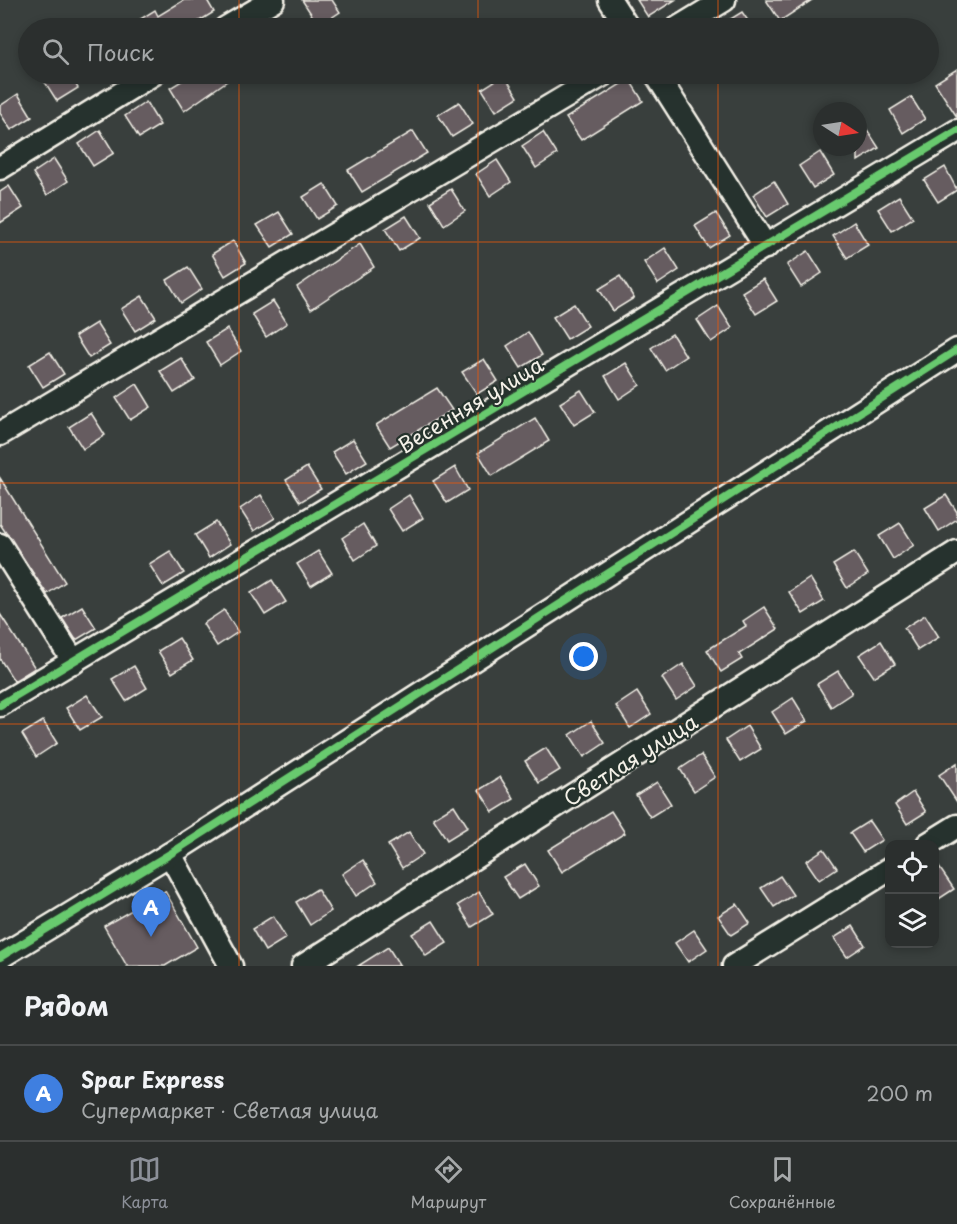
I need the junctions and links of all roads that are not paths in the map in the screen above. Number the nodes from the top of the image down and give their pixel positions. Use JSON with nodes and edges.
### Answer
{"nodes":[{"id":1,"x":273,"y":0,"type":"edge"},
{"id":2,"x":610,"y":0,"type":"edge"},
{"id":3,"x":724,"y":0,"type":"edge"},
{"id":4,"x":243,"y":18,"type":"edge"},
{"id":5,"x":622,"y":18,"type":"edge"},
{"id":6,"x":694,"y":18,"type":"edge"},
{"id":7,"x":137,"y":84,"type":"edge"},
{"id":8,"x":587,"y":84,"type":"edge"},
{"id":9,"x":662,"y":84,"type":"edge"},
{"id":10,"x":957,"y":131,"type":"edge"},
{"id":11,"x":0,"y":168,"type":"edge"},
{"id":12,"x":766,"y":247,"type":"junction"},
{"id":13,"x":957,"y":350,"type":"edge"},
{"id":14,"x":0,"y":434,"type":"edge"},
{"id":15,"x":0,"y":544,"type":"edge"},
{"id":16,"x":957,"y":552,"type":"edge"},
{"id":17,"x":74,"y":662,"type":"junction"},
{"id":18,"x":0,"y":705,"type":"edge"},
{"id":19,"x":957,"y":826,"type":"edge"},
{"id":20,"x":934,"y":840,"type":"edge"},
{"id":21,"x":170,"y":854,"type":"junction"},
{"id":22,"x":885,"y":872,"type":"edge"},
{"id":23,"x":0,"y":957,"type":"edge"},
{"id":24,"x":231,"y":966,"type":"edge"},
{"id":25,"x":303,"y":966,"type":"edge"},
{"id":26,"x":734,"y":966,"type":"edge"}],
"edges":[{"from":1,"to":4,"type":"street"},
{"from":2,"to":5,"type":"street"},
{"from":3,"to":6,"type":"street"},
{"from":7,"to":11,"type":"street"},
{"from":8,"to":14,"type":"street"},
{"from":9,"to":12,"type":"street"},
{"from":10,"to":12,"type":"street","name":"Весенняя улица"},
{"from":12,"to":17,"type":"street","name":"Весенняя улица"},
{"from":13,"to":21,"type":"street"},
{"from":15,"to":17,"type":"street"},
{"from":16,"to":25,"type":"street","name":"Светлая улица"},
{"from":17,"to":18,"type":"street","name":"Весенняя улица"},
{"from":19,"to":20,"type":"street"},
{"from":21,"to":23,"type":"street"},
{"from":21,"to":24,"type":"street"},
{"from":22,"to":26,"type":"street"}]}
